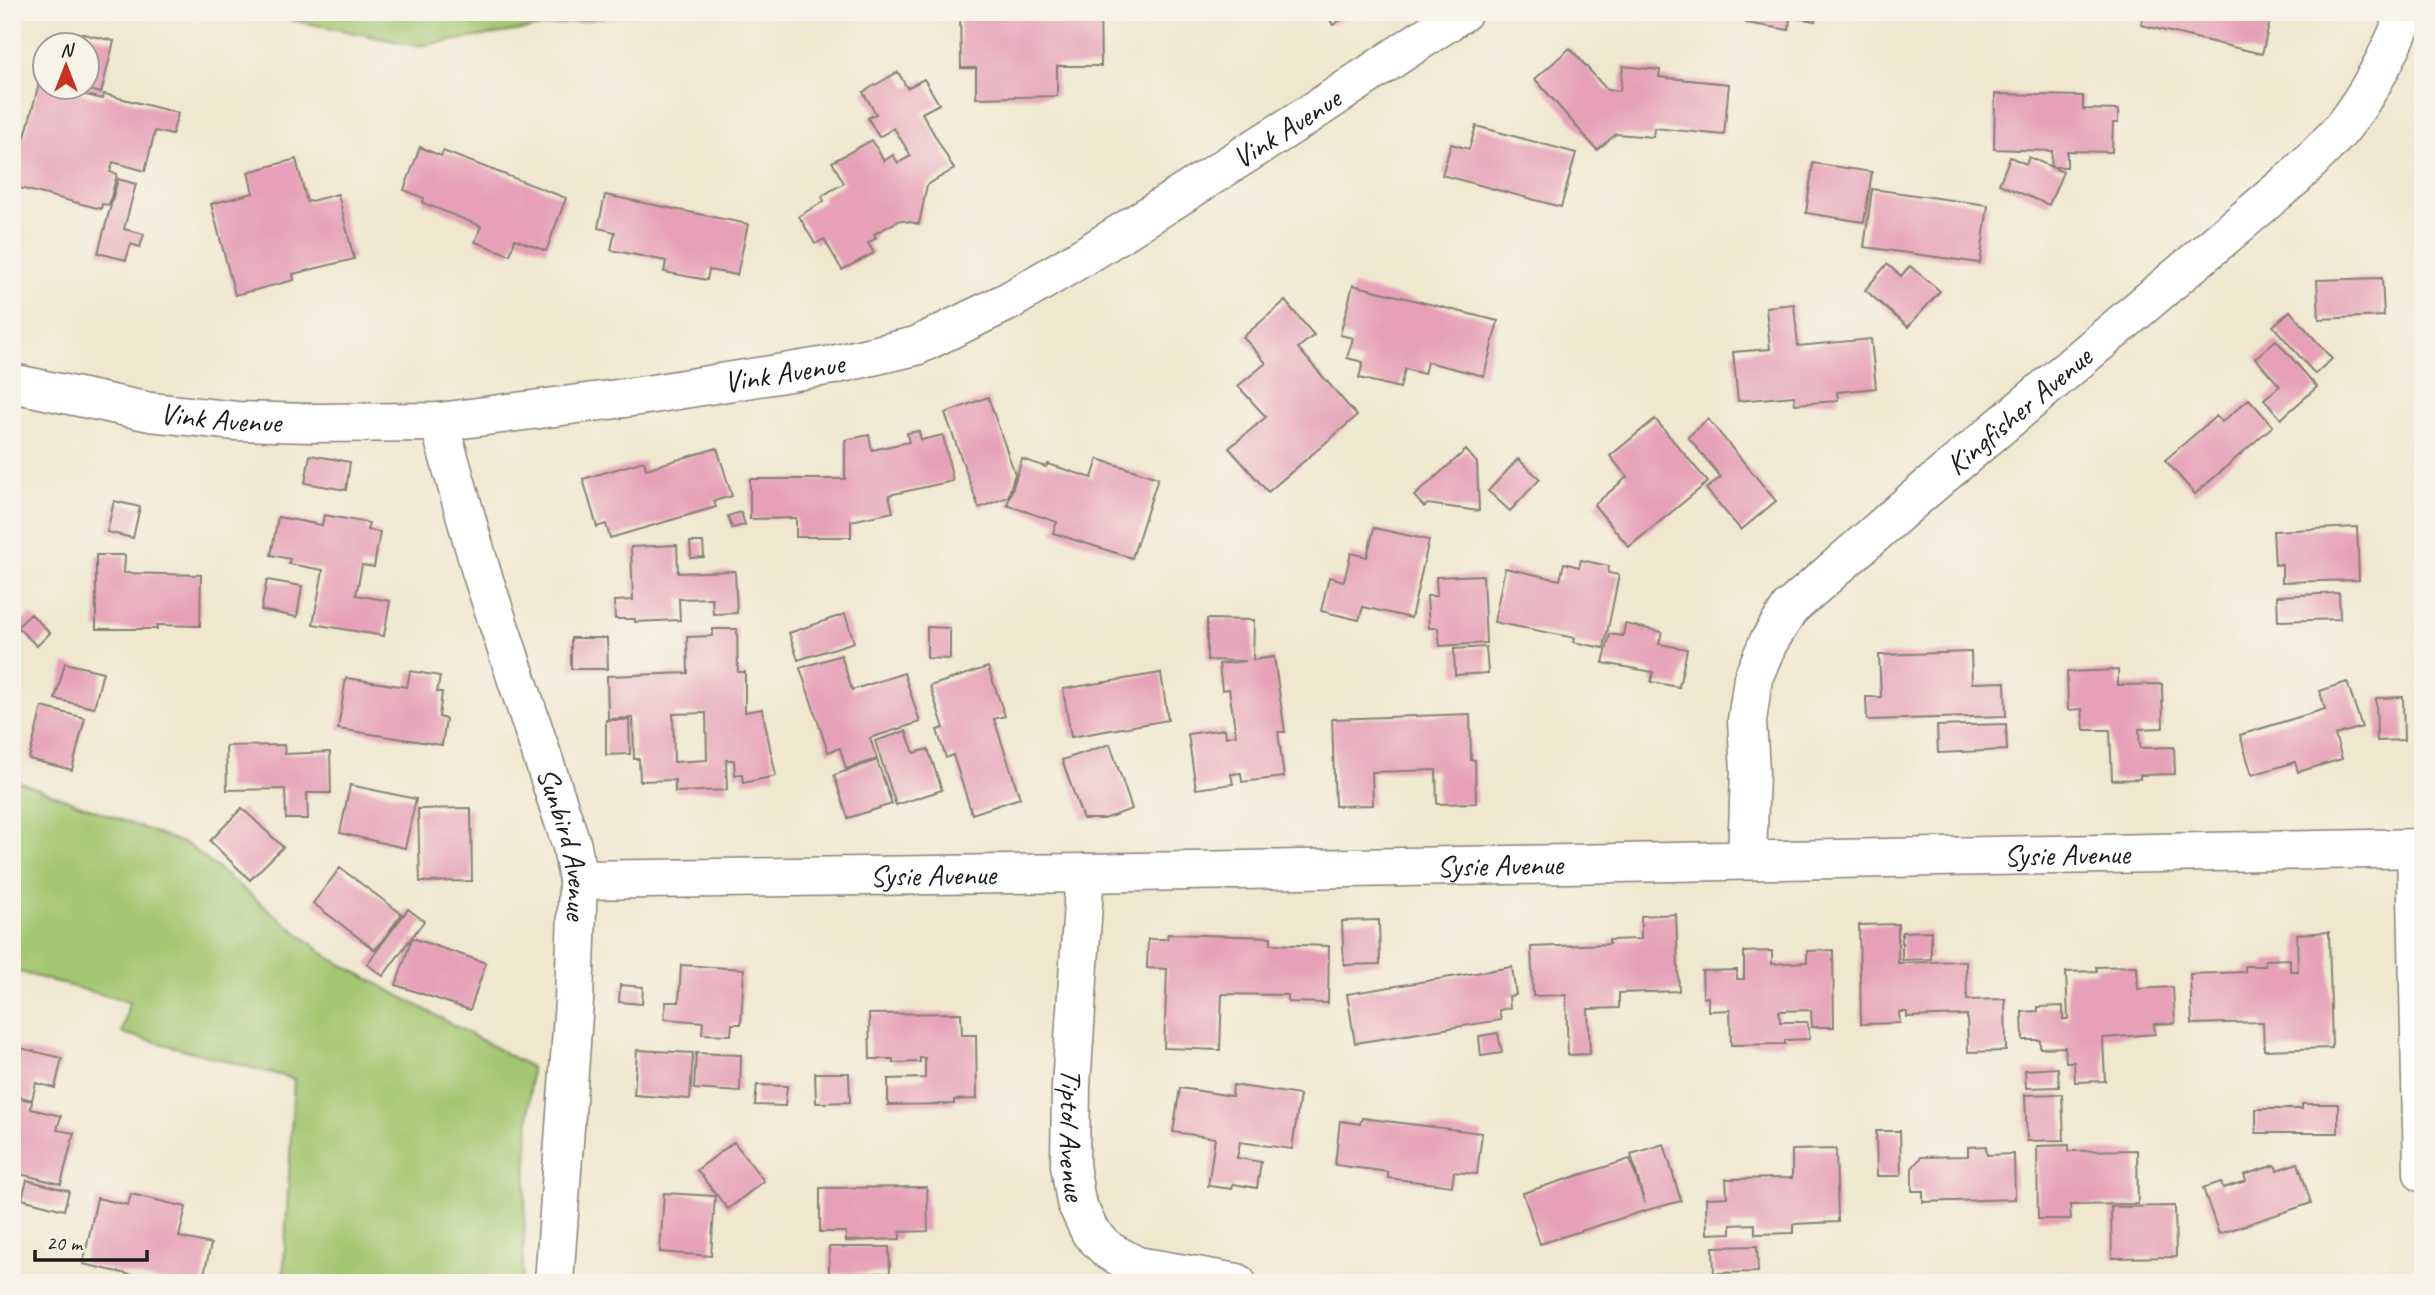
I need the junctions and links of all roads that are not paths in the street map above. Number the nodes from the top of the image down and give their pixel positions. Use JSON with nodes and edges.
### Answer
{"nodes":[{"id":1,"x":1463,"y":12,"type":"edge"},
{"id":2,"x":2407,"y":12,"type":"edge"},
{"id":3,"x":12,"y":383,"type":"edge"},
{"id":4,"x":439,"y":422,"type":"junction"},
{"id":5,"x":2419,"y":848,"type":"edge"},
{"id":6,"x":1747,"y":860,"type":"junction"},
{"id":7,"x":1085,"y":873,"type":"junction"},
{"id":8,"x":578,"y":880,"type":"junction"},
{"id":9,"x":2423,"y":1172,"type":"edge"},
{"id":10,"x":554,"y":1283,"type":"edge"},
{"id":11,"x":1237,"y":1283,"type":"edge"}],
"edges":[{"from":1,"to":4,"type":"street","name":"Vink Avenue"},
{"from":2,"to":6,"type":"street","name":"Kingfisher Avenue"},
{"from":3,"to":4,"type":"street","name":"Vink Avenue"},
{"from":4,"to":8,"type":"street","name":"Sunbird Avenue"},
{"from":5,"to":6,"type":"street","name":"Sysie Avenue"},
{"from":5,"to":9,"type":"street"},
{"from":6,"to":7,"type":"street","name":"Sysie Avenue"},
{"from":7,"to":8,"type":"street","name":"Sysie Avenue"},
{"from":7,"to":11,"type":"street","name":"Tiptol Avenue"},
{"from":8,"to":10,"type":"street","name":"Sunbird Avenue"}]}
